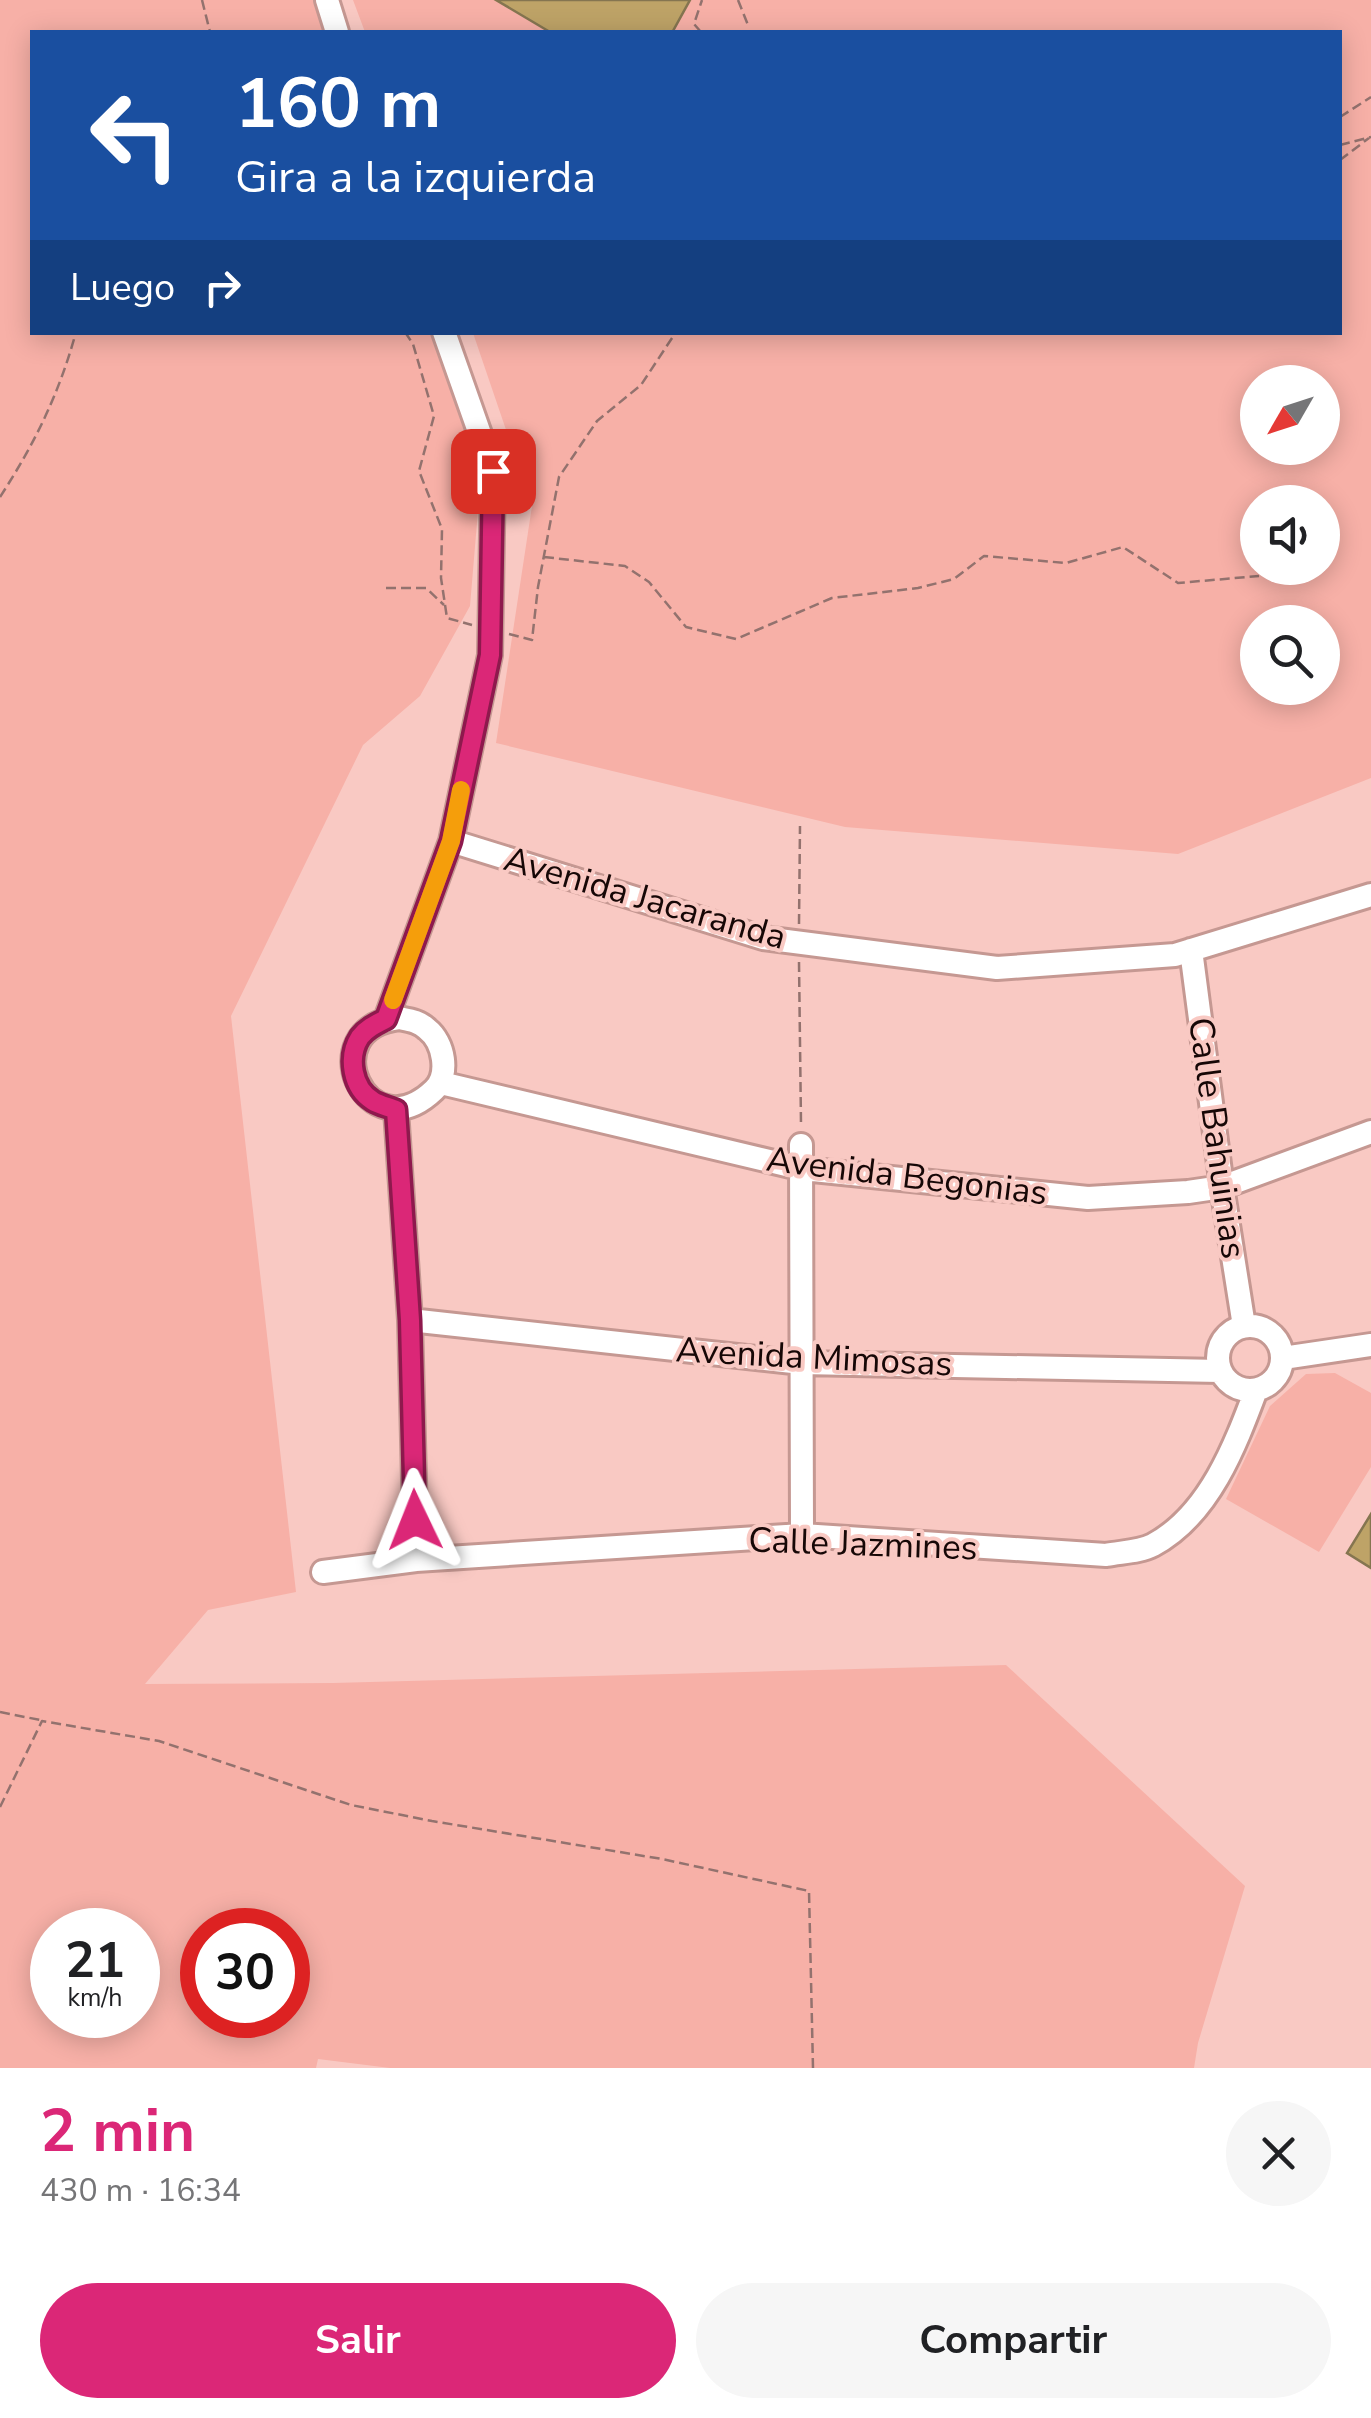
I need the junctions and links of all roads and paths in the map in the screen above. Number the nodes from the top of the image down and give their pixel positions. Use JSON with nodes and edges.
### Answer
{"nodes":[{"id":1,"x":202,"y":0,"type":"edge"},
{"id":2,"x":327,"y":0,"type":"edge"},
{"id":3,"x":702,"y":0,"type":"edge"},
{"id":4,"x":738,"y":0,"type":"edge"},
{"id":5,"x":748,"y":25,"type":"dead end"},
{"id":6,"x":210,"y":30,"type":"edge"},
{"id":7,"x":335,"y":30,"type":"edge"},
{"id":8,"x":700,"y":30,"type":"edge"},
{"id":9,"x":1371,"y":97,"type":"edge"},
{"id":10,"x":1342,"y":116,"type":"edge"},
{"id":11,"x":1370,"y":138,"type":"edge"},
{"id":12,"x":1342,"y":145,"type":"edge"},
{"id":13,"x":1342,"y":159,"type":"edge"},
{"id":14,"x":75,"y":335,"type":"edge"},
{"id":15,"x":445,"y":335,"type":"edge"},
{"id":16,"x":0,"y":497,"type":"edge"},
{"id":17,"x":544,"y":556,"type":"dead end"},
{"id":18,"x":1240,"y":578,"type":"edge"},
{"id":19,"x":386,"y":588,"type":"dead end"},
{"id":20,"x":445,"y":606,"type":"dead end"},
{"id":21,"x":800,"y":826,"type":"dead end"},
{"id":22,"x":451,"y":841,"type":"junction"},
{"id":23,"x":1371,"y":895,"type":"edge"},
{"id":24,"x":799,"y":942,"type":"junction"},
{"id":25,"x":1191,"y":950,"type":"junction"},
{"id":26,"x":386,"y":1019,"type":"junction"},
{"id":27,"x":441,"y":1083,"type":"junction"},
{"id":28,"x":396,"y":1110,"type":"junction"},
{"id":29,"x":1371,"y":1132,"type":"edge"},
{"id":30,"x":802,"y":1145,"type":"joint"},
{"id":31,"x":803,"y":1169,"type":"junction"},
{"id":32,"x":1222,"y":1186,"type":"junction"},
{"id":33,"x":410,"y":1320,"type":"junction"},
{"id":34,"x":1244,"y":1326,"type":"junction"},
{"id":35,"x":1371,"y":1345,"type":"edge"},
{"id":36,"x":1283,"y":1358,"type":"junction"},
{"id":37,"x":802,"y":1362,"type":"junction"},
{"id":38,"x":1220,"y":1371,"type":"junction"},
{"id":39,"x":1256,"y":1390,"type":"junction"},
{"id":40,"x":802,"y":1535,"type":"junction"},
{"id":41,"x":416,"y":1560,"type":"junction"},
{"id":42,"x":323,"y":1572,"type":"dead end"},
{"id":43,"x":0,"y":1712,"type":"edge"},
{"id":44,"x":42,"y":1720,"type":"junction"},
{"id":45,"x":0,"y":1807,"type":"edge"},
{"id":46,"x":812,"y":2068,"type":"edge"}],
"edges":[{"from":1,"to":6,"type":"path"},
{"from":2,"to":7,"type":"street"},
{"from":3,"to":8,"type":"path"},
{"from":4,"to":5,"type":"path"},
{"from":9,"to":10,"type":"path"},
{"from":11,"to":12,"type":"path"},
{"from":11,"to":13,"type":"path"},
{"from":14,"to":16,"type":"path"},
{"from":15,"to":22,"type":"street"},
{"from":17,"to":18,"type":"path"},
{"from":19,"to":20,"type":"path"},
{"from":21,"to":24,"type":"path"},
{"from":22,"to":24,"type":"street","name":"Avenida Jacaranda"},
{"from":22,"to":26,"type":"street"},
{"from":23,"to":25,"type":"street","name":"Avenida Jacaranda"},
{"from":24,"to":25,"type":"street","name":"Avenida Jacaranda"},
{"from":24,"to":30,"type":"path"},
{"from":25,"to":32,"type":"street","name":"Calle Bahuinias"},
{"from":26,"to":27,"type":"street"},
{"from":26,"to":28,"type":"street"},
{"from":27,"to":28,"type":"street"},
{"from":27,"to":31,"type":"street","name":"Avenida Begonias"},
{"from":28,"to":33,"type":"street"},
{"from":29,"to":32,"type":"street","name":"Avenida Begonias"},
{"from":30,"to":31,"type":"street"},
{"from":31,"to":32,"type":"street","name":"Avenida Begonias"},
{"from":31,"to":37,"type":"street"},
{"from":32,"to":34,"type":"street","name":"Calle Bahuinias"},
{"from":33,"to":37,"type":"street","name":"Avenida Mimosas"},
{"from":33,"to":41,"type":"street"},
{"from":34,"to":36,"type":"street"},
{"from":34,"to":38,"type":"street"},
{"from":35,"to":36,"type":"street"},
{"from":36,"to":39,"type":"street"},
{"from":37,"to":38,"type":"street","name":"Avenida Mimosas"},
{"from":37,"to":40,"type":"street"},
{"from":38,"to":39,"type":"street"},
{"from":39,"to":40,"type":"street","name":"Calle Jazmines"},
{"from":40,"to":41,"type":"street","name":"Calle Jazmines"},
{"from":41,"to":42,"type":"street","name":"Calle Jazmines"},
{"from":43,"to":44,"type":"path"},
{"from":44,"to":45,"type":"path"},
{"from":44,"to":46,"type":"path"}]}
